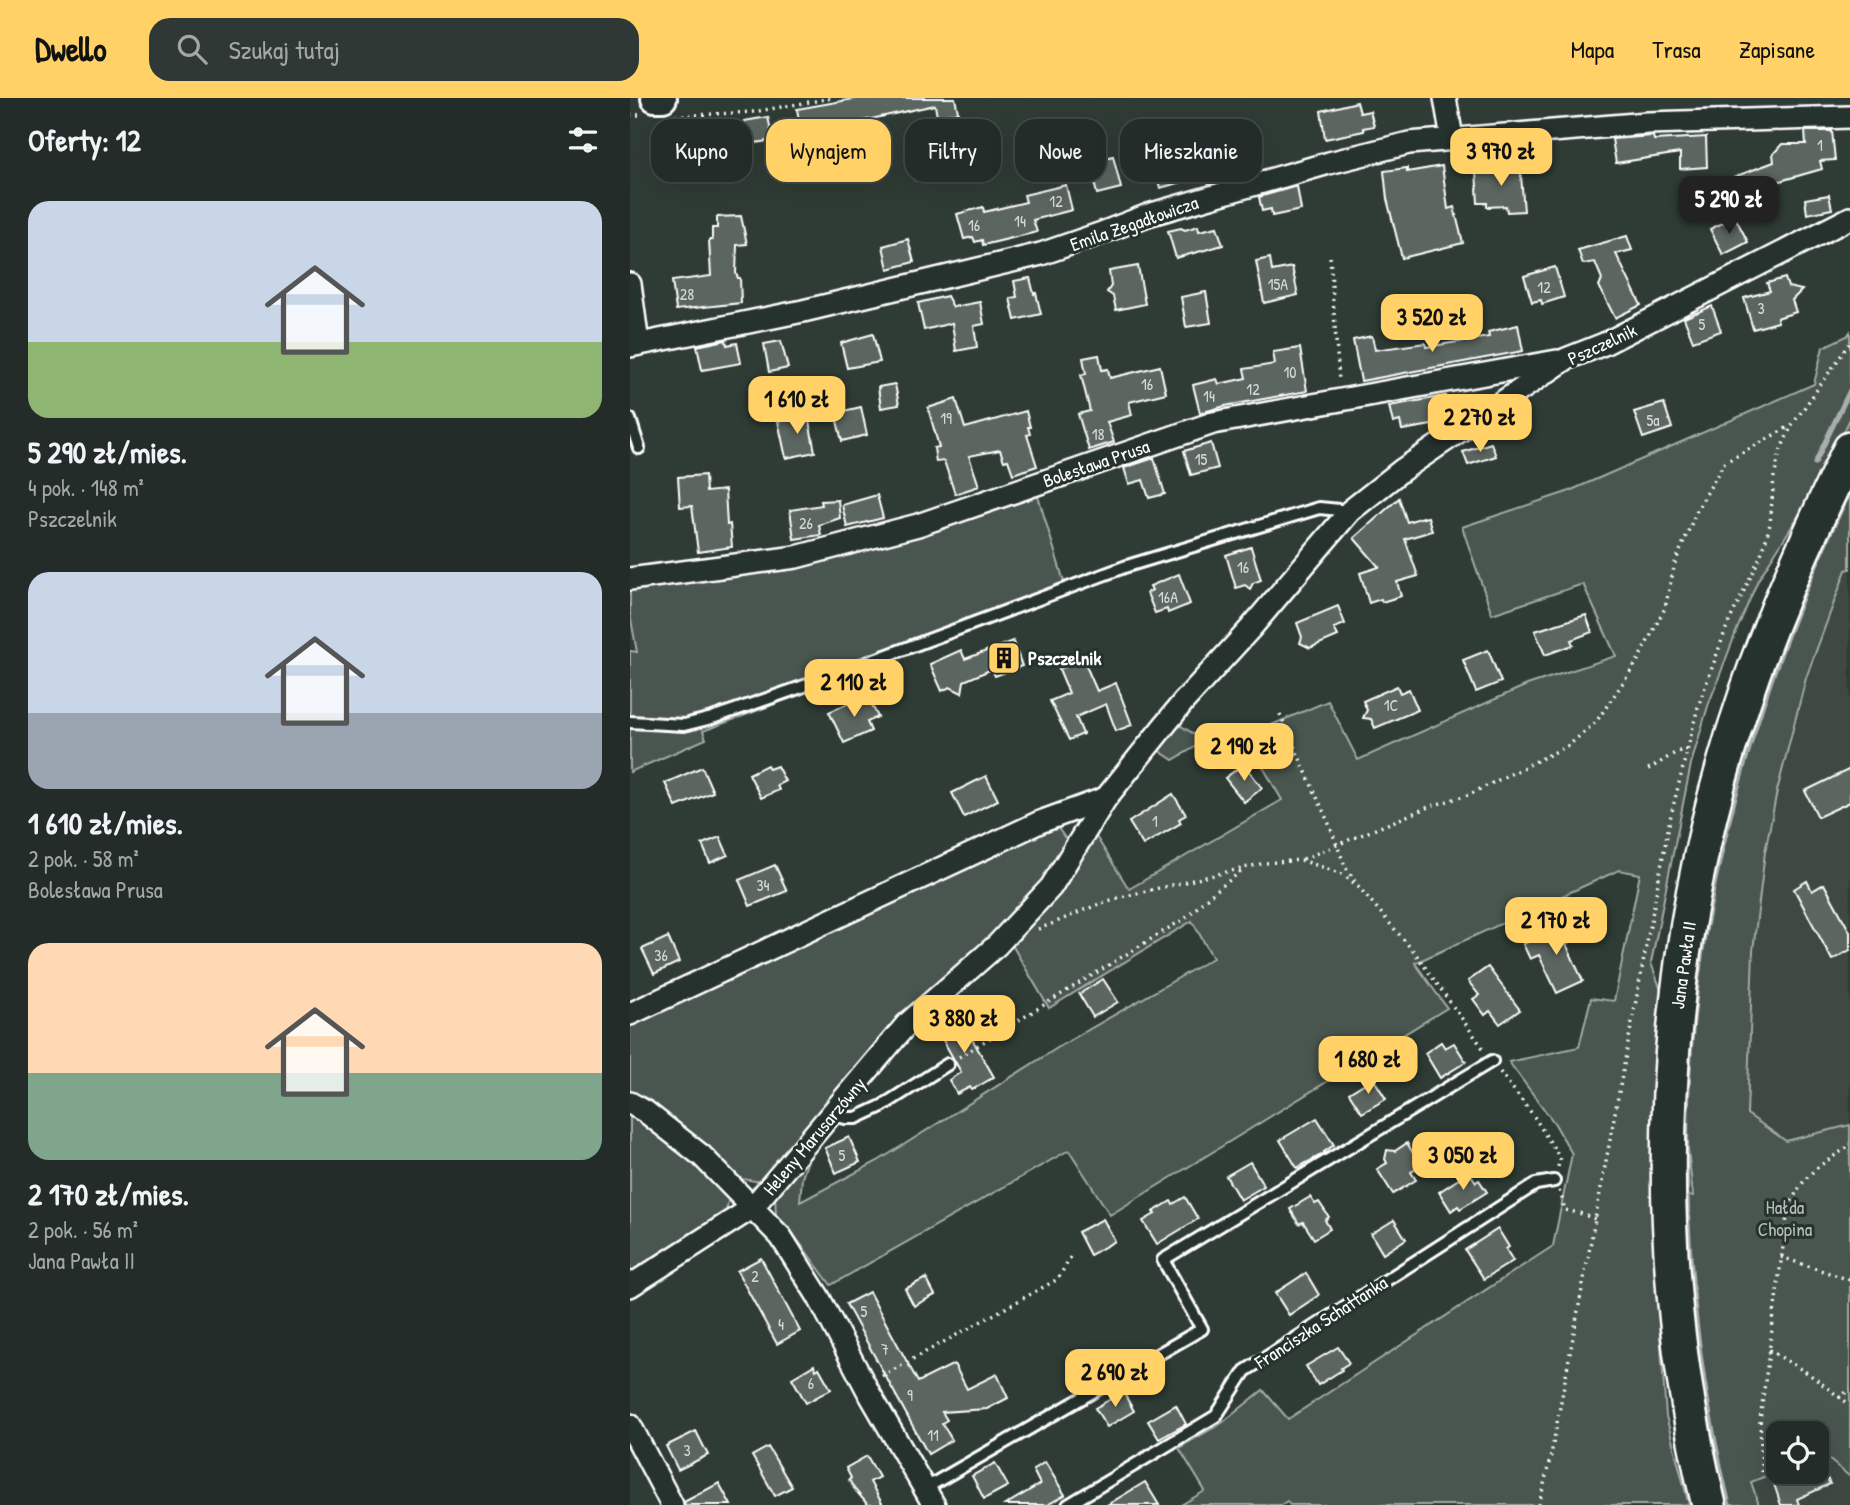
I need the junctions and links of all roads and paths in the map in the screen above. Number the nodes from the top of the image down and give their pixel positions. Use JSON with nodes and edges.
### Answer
{"nodes":[{"id":1,"x":832,"y":98,"type":"edge"},
{"id":2,"x":1446,"y":98,"type":"edge"},
{"id":3,"x":658,"y":107,"type":"edge"},
{"id":4,"x":630,"y":115,"type":"edge"},
{"id":5,"x":1850,"y":117,"type":"edge"},
{"id":6,"x":1452,"y":138,"type":"junction"},
{"id":7,"x":1850,"y":218,"type":"edge"},
{"id":8,"x":1330,"y":257,"type":"dead end"},
{"id":9,"x":630,"y":285,"type":"edge"},
{"id":10,"x":634,"y":345,"type":"edge"},
{"id":11,"x":1566,"y":359,"type":"junction"},
{"id":12,"x":1340,"y":400,"type":"junction"},
{"id":13,"x":630,"y":419,"type":"edge"},
{"id":14,"x":1792,"y":425,"type":"dead end"},
{"id":15,"x":639,"y":448,"type":"dead end"},
{"id":16,"x":1850,"y":449,"type":"edge"},
{"id":17,"x":1350,"y":511,"type":"junction"},
{"id":18,"x":630,"y":579,"type":"edge"},
{"id":19,"x":1280,"y":714,"type":"dead end"},
{"id":20,"x":630,"y":722,"type":"edge"},
{"id":21,"x":1688,"y":749,"type":"dead end"},
{"id":22,"x":1648,"y":769,"type":"dead end"},
{"id":23,"x":1106,"y":798,"type":"junction"},
{"id":24,"x":1336,"y":845,"type":"junction"},
{"id":25,"x":1301,"y":860,"type":"junction"},
{"id":26,"x":1246,"y":868,"type":"junction"},
{"id":27,"x":1358,"y":886,"type":"junction"},
{"id":28,"x":1034,"y":931,"type":"dead end"},
{"id":29,"x":630,"y":1014,"type":"edge"},
{"id":30,"x":1492,"y":1061,"type":"junction"},
{"id":31,"x":948,"y":1064,"type":"joint"},
{"id":32,"x":630,"y":1103,"type":"edge"},
{"id":33,"x":832,"y":1115,"type":"junction"},
{"id":34,"x":1850,"y":1146,"type":"edge"},
{"id":35,"x":1554,"y":1181,"type":"junction"},
{"id":36,"x":752,"y":1208,"type":"junction"},
{"id":37,"x":1595,"y":1219,"type":"dead end"},
{"id":38,"x":1072,"y":1254,"type":"dead end"},
{"id":39,"x":1781,"y":1257,"type":"junction"},
{"id":40,"x":1850,"y":1280,"type":"edge"},
{"id":41,"x":630,"y":1286,"type":"edge"},
{"id":42,"x":1769,"y":1350,"type":"junction"},
{"id":43,"x":865,"y":1386,"type":"junction"},
{"id":44,"x":1850,"y":1389,"type":"edge"},
{"id":45,"x":1839,"y":1398,"type":"junction"},
{"id":46,"x":1850,"y":1405,"type":"edge"},
{"id":47,"x":630,"y":1425,"type":"edge"},
{"id":48,"x":1762,"y":1472,"type":"dead end"},
{"id":49,"x":929,"y":1497,"type":"edge"},
{"id":50,"x":672,"y":1505,"type":"edge"},
{"id":51,"x":1068,"y":1505,"type":"edge"},
{"id":52,"x":1709,"y":1505,"type":"edge"}],
"edges":[{"from":1,"to":3,"type":"path"},
{"from":2,"to":6,"type":"street"},
{"from":3,"to":4,"type":"path"},
{"from":5,"to":6,"type":"street","name":"Emila Zegadłowicza"},
{"from":6,"to":10,"type":"street","name":"Emila Zegadłowicza"},
{"from":7,"to":11,"type":"street","name":"Pszczelnik"},
{"from":8,"to":12,"type":"path"},
{"from":9,"to":10,"type":"street"},
{"from":11,"to":12,"type":"street","name":"Bolesława Prusa"},
{"from":11,"to":17,"type":"street","name":"Pszczelnik"},
{"from":12,"to":18,"type":"street","name":"Bolesława Prusa"},
{"from":13,"to":15,"type":"lane"},
{"from":14,"to":24,"type":"path"},
{"from":16,"to":52,"type":"main road","name":"Jana Pawła II"},
{"from":17,"to":20,"type":"lane"},
{"from":17,"to":23,"type":"street","name":"Pszczelnik"},
{"from":19,"to":24,"type":"path"},
{"from":21,"to":22,"type":"path"},
{"from":23,"to":29,"type":"street"},
{"from":23,"to":33,"type":"street","name":"Heleny Marusarzówny"},
{"from":24,"to":25,"type":"path"},
{"from":24,"to":27,"type":"path"},
{"from":25,"to":26,"type":"path"},
{"from":25,"to":27,"type":"path"},
{"from":26,"to":28,"type":"path"},
{"from":26,"to":31,"type":"path"},
{"from":27,"to":30,"type":"path"},
{"from":30,"to":35,"type":"path"},
{"from":30,"to":49,"type":"lane"},
{"from":31,"to":33,"type":"lane"},
{"from":32,"to":36,"type":"street"},
{"from":33,"to":36,"type":"street","name":"Heleny Marusarzówny"},
{"from":34,"to":39,"type":"path"},
{"from":35,"to":37,"type":"path"},
{"from":35,"to":51,"type":"lane","name":"Franciszka Schattanka"},
{"from":36,"to":41,"type":"street","name":"Heleny Marusarzówny"},
{"from":36,"to":43,"type":"street"},
{"from":38,"to":43,"type":"path"},
{"from":39,"to":40,"type":"path"},
{"from":39,"to":42,"type":"path"},
{"from":42,"to":45,"type":"path"},
{"from":42,"to":48,"type":"path"},
{"from":43,"to":49,"type":"street"},
{"from":44,"to":45,"type":"path"},
{"from":45,"to":46,"type":"path"},
{"from":47,"to":50,"type":"street"}]}
